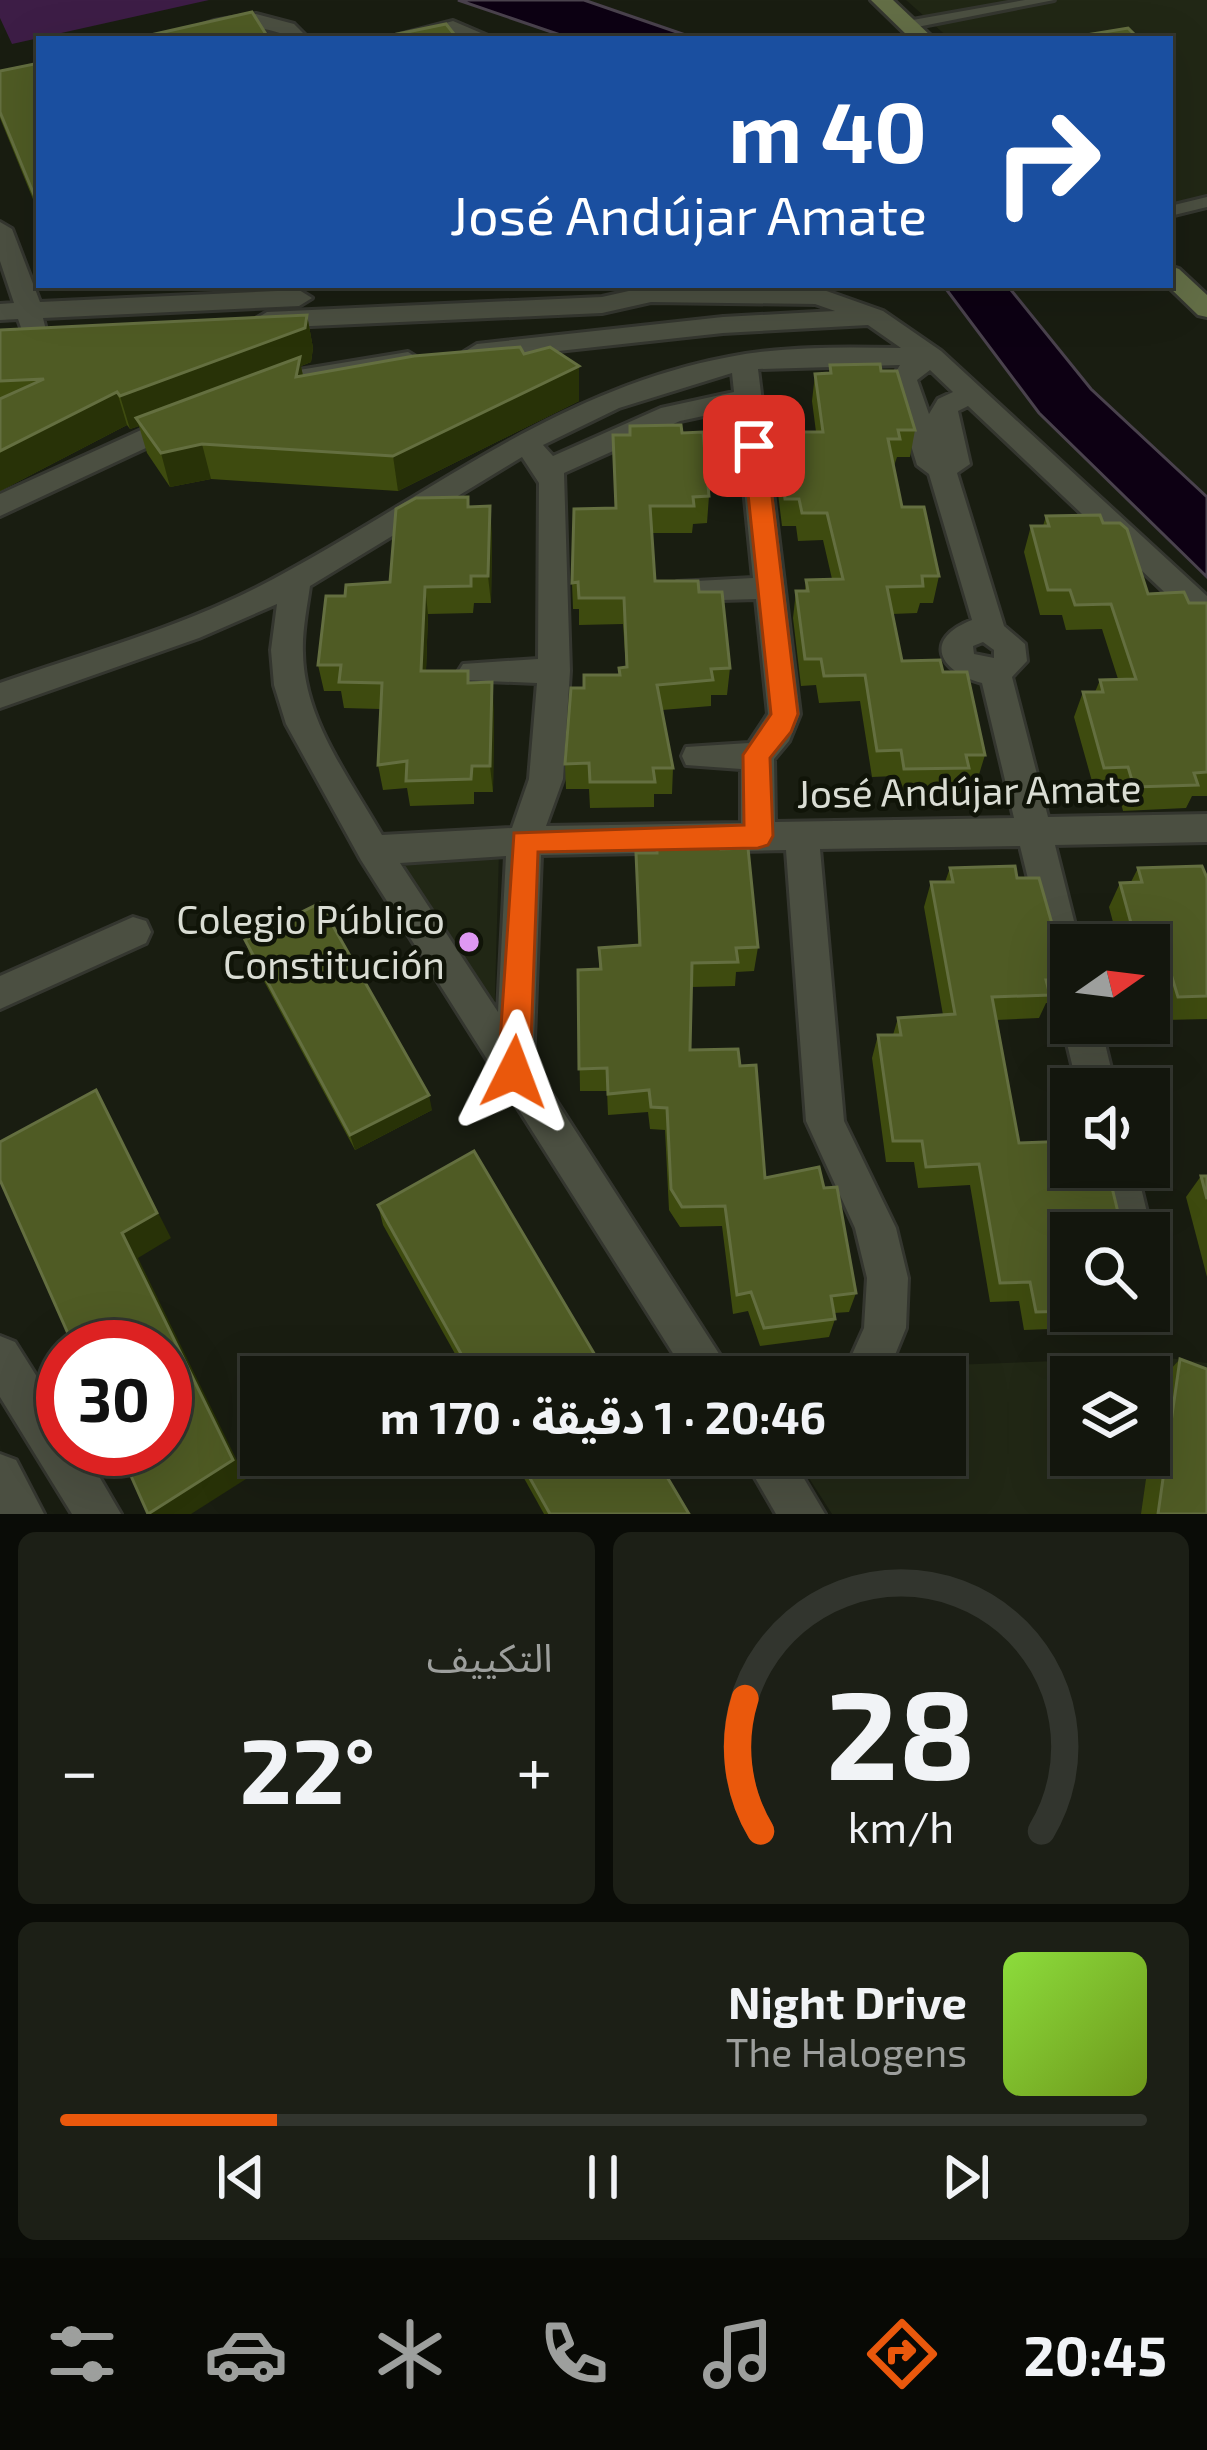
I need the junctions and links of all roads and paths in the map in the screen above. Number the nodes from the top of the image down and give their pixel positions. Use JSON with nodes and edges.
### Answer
{"nodes":[{"id":1,"x":881,"y":0,"type":"edge"},
{"id":2,"x":1047,"y":0,"type":"edge"},
{"id":3,"x":915,"y":32,"type":"edge"},
{"id":4,"x":475,"y":34,"type":"edge"},
{"id":5,"x":186,"y":36,"type":"edge"},
{"id":6,"x":295,"y":36,"type":"edge"},
{"id":7,"x":443,"y":36,"type":"edge"},
{"id":8,"x":1207,"y":202,"type":"edge"},
{"id":9,"x":1173,"y":210,"type":"edge"},
{"id":10,"x":0,"y":230,"type":"edge"},
{"id":11,"x":1173,"y":277,"type":"edge"},
{"id":12,"x":557,"y":288,"type":"edge"},
{"id":13,"x":652,"y":290,"type":"edge"},
{"id":14,"x":460,"y":296,"type":"edge"},
{"id":15,"x":245,"y":302,"type":"edge"},
{"id":16,"x":1207,"y":309,"type":"edge"},
{"id":17,"x":0,"y":312,"type":"edge"},
{"id":18,"x":358,"y":316,"type":"junction"},
{"id":19,"x":874,"y":317,"type":"junction"},
{"id":20,"x":31,"y":320,"type":"junction"},
{"id":21,"x":0,"y":332,"type":"edge"},
{"id":22,"x":639,"y":334,"type":"junction"},
{"id":23,"x":932,"y":357,"type":"junction"},
{"id":24,"x":744,"y":362,"type":"junction"},
{"id":25,"x":362,"y":365,"type":"junction"},
{"id":26,"x":272,"y":386,"type":"edge"},
{"id":27,"x":647,"y":388,"type":"junction"},
{"id":28,"x":971,"y":394,"type":"junction"},
{"id":29,"x":748,"y":399,"type":"junction"},
{"id":30,"x":207,"y":411,"type":"edge"},
{"id":31,"x":524,"y":442,"type":"junction"},
{"id":32,"x":941,"y":468,"type":"junction"},
{"id":33,"x":549,"y":469,"type":"junction"},
{"id":34,"x":0,"y":506,"type":"edge"},
{"id":35,"x":295,"y":581,"type":"junction"},
{"id":36,"x":773,"y":588,"type":"junction"},
{"id":37,"x":688,"y":590,"type":"edge"},
{"id":38,"x":1207,"y":614,"type":"edge"},
{"id":39,"x":554,"y":671,"type":"junction"},
{"id":40,"x":474,"y":672,"type":"edge"},
{"id":41,"x":0,"y":696,"type":"edge"},
{"id":42,"x":757,"y":755,"type":"junction"},
{"id":43,"x":698,"y":756,"type":"dead end"},
{"id":44,"x":1207,"y":828,"type":"edge"},
{"id":45,"x":1035,"y":833,"type":"junction"},
{"id":46,"x":758,"y":836,"type":"junction"},
{"id":47,"x":802,"y":836,"type":"junction"},
{"id":48,"x":524,"y":841,"type":"junction"},
{"id":49,"x":373,"y":850,"type":"junction"},
{"id":50,"x":1057,"y":924,"type":"edge"},
{"id":51,"x":133,"y":932,"type":"dead end"},
{"id":52,"x":0,"y":993,"type":"edge"},
{"id":53,"x":514,"y":1072,"type":"junction"},
{"id":54,"x":699,"y":1356,"type":"edge"},
{"id":55,"x":877,"y":1356,"type":"edge"},
{"id":56,"x":0,"y":1357,"type":"edge"},
{"id":57,"x":0,"y":1475,"type":"edge"},
{"id":58,"x":21,"y":1514,"type":"edge"},
{"id":59,"x":98,"y":1514,"type":"edge"}],
"edges":[{"from":1,"to":3,"type":"main road"},
{"from":2,"to":3,"type":"lane"},
{"from":4,"to":7,"type":"street"},
{"from":5,"to":6,"type":"street"},
{"from":8,"to":9,"type":"lane"},
{"from":10,"to":20,"type":"street"},
{"from":11,"to":16,"type":"main road"},
{"from":12,"to":14,"type":"street"},
{"from":13,"to":14,"type":"street"},
{"from":13,"to":19,"type":"street"},
{"from":13,"to":22,"type":"street"},
{"from":14,"to":15,"type":"street"},
{"from":14,"to":18,"type":"street"},
{"from":15,"to":18,"type":"street"},
{"from":15,"to":20,"type":"street"},
{"from":17,"to":20,"type":"street"},
{"from":18,"to":25,"type":"street"},
{"from":19,"to":22,"type":"street"},
{"from":19,"to":23,"type":"street"},
{"from":20,"to":21,"type":"street"},
{"from":22,"to":25,"type":"street"},
{"from":22,"to":27,"type":"street"},
{"from":23,"to":24,"type":"street"},
{"from":23,"to":28,"type":"street"},
{"from":23,"to":32,"type":"street"},
{"from":24,"to":27,"type":"street"},
{"from":24,"to":29,"type":"street"},
{"from":25,"to":26,"type":"street"},
{"from":27,"to":31,"type":"street"},
{"from":28,"to":32,"type":"street"},
{"from":28,"to":38,"type":"street"},
{"from":29,"to":33,"type":"street"},
{"from":29,"to":36,"type":"street"},
{"from":30,"to":34,"type":"street"},
{"from":31,"to":33,"type":"street"},
{"from":31,"to":35,"type":"street"},
{"from":32,"to":45,"type":"street"},
{"from":33,"to":39,"type":"street"},
{"from":35,"to":41,"type":"street"},
{"from":35,"to":49,"type":"street"},
{"from":36,"to":37,"type":"street"},
{"from":36,"to":42,"type":"street"},
{"from":39,"to":40,"type":"street"},
{"from":39,"to":48,"type":"street"},
{"from":42,"to":43,"type":"street"},
{"from":42,"to":46,"type":"street"},
{"from":44,"to":45,"type":"street","name":"José Andújar Amate"},
{"from":45,"to":47,"type":"street","name":"José Andújar Amate"},
{"from":45,"to":50,"type":"street"},
{"from":46,"to":47,"type":"street","name":"José Andújar Amate"},
{"from":46,"to":48,"type":"street","name":"José Andújar Amate"},
{"from":47,"to":55,"type":"street"},
{"from":48,"to":49,"type":"street","name":"José Andújar Amate"},
{"from":48,"to":53,"type":"street"},
{"from":49,"to":53,"type":"street"},
{"from":51,"to":52,"type":"street"},
{"from":53,"to":54,"type":"street"},
{"from":56,"to":59,"type":"street"},
{"from":57,"to":58,"type":"street"}]}
